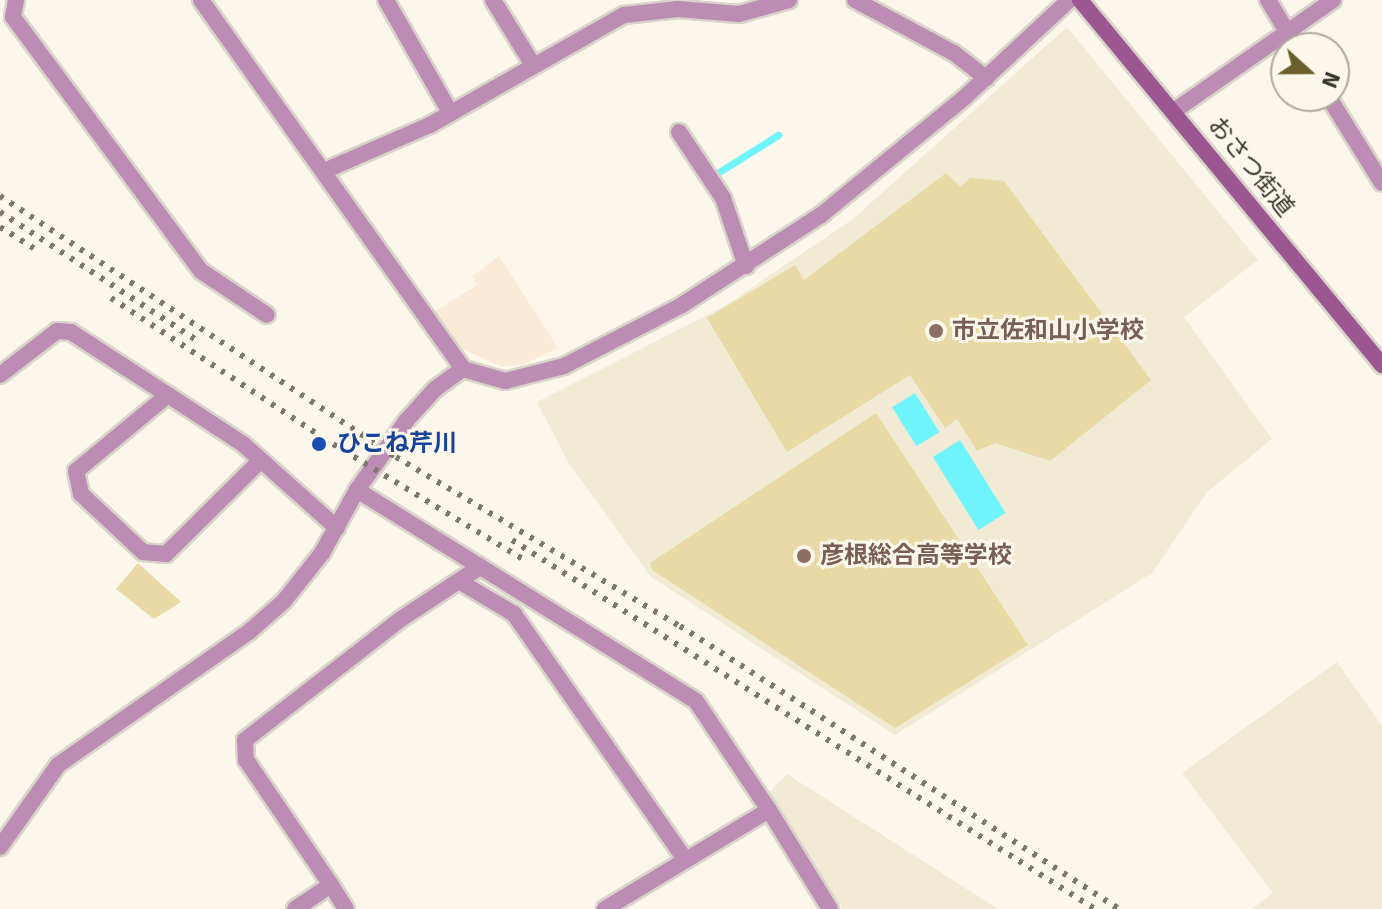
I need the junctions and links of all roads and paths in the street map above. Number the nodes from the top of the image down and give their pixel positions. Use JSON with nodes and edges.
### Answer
{"nodes":[{"id":1,"x":16,"y":0,"type":"edge"},
{"id":2,"x":201,"y":0,"type":"edge"},
{"id":3,"x":386,"y":0,"type":"edge"},
{"id":4,"x":493,"y":0,"type":"edge"},
{"id":5,"x":789,"y":0,"type":"edge"},
{"id":6,"x":855,"y":0,"type":"edge"},
{"id":7,"x":1069,"y":0,"type":"edge"},
{"id":8,"x":1080,"y":0,"type":"edge"},
{"id":9,"x":1268,"y":0,"type":"edge"},
{"id":10,"x":1333,"y":0,"type":"edge"},
{"id":11,"x":1287,"y":32,"type":"joint"},
{"id":12,"x":1270,"y":44,"type":"edge"},
{"id":13,"x":533,"y":65,"type":"junction"},
{"id":14,"x":986,"y":78,"type":"junction"},
{"id":15,"x":1174,"y":111,"type":"junction"},
{"id":16,"x":450,"y":112,"type":"junction"},
{"id":17,"x":1338,"y":112,"type":"edge"},
{"id":18,"x":679,"y":132,"type":"dead end"},
{"id":19,"x":324,"y":171,"type":"junction"},
{"id":20,"x":1382,"y":183,"type":"edge"},
{"id":21,"x":746,"y":266,"type":"junction"},
{"id":22,"x":267,"y":315,"type":"dead end"},
{"id":23,"x":1380,"y":360,"type":"edge"},
{"id":24,"x":463,"y":369,"type":"junction"},
{"id":25,"x":0,"y":375,"type":"edge"},
{"id":26,"x":168,"y":395,"type":"junction"},
{"id":27,"x":260,"y":461,"type":"junction"},
{"id":28,"x":357,"y":490,"type":"junction"},
{"id":29,"x":337,"y":528,"type":"junction"},
{"id":30,"x":480,"y":567,"type":"junction"},
{"id":31,"x":462,"y":583,"type":"junction"},
{"id":32,"x":769,"y":810,"type":"junction"},
{"id":33,"x":0,"y":847,"type":"edge"},
{"id":34,"x":684,"y":858,"type":"junction"},
{"id":35,"x":331,"y":885,"type":"junction"},
{"id":36,"x":295,"y":909,"type":"edge"},
{"id":37,"x":346,"y":909,"type":"edge"},
{"id":38,"x":605,"y":909,"type":"edge"},
{"id":39,"x":830,"y":909,"type":"edge"}],
"edges":[{"from":1,"to":22,"type":"street"},
{"from":2,"to":19,"type":"street"},
{"from":3,"to":16,"type":"street"},
{"from":4,"to":13,"type":"street"},
{"from":5,"to":13,"type":"street"},
{"from":6,"to":14,"type":"street"},
{"from":7,"to":14,"type":"street"},
{"from":8,"to":15,"type":"street","name":"おさつ街道"},
{"from":9,"to":11,"type":"street"},
{"from":10,"to":11,"type":"street"},
{"from":12,"to":15,"type":"street"},
{"from":13,"to":16,"type":"street"},
{"from":14,"to":21,"type":"street"},
{"from":15,"to":23,"type":"street","name":"おさつ街道"},
{"from":16,"to":19,"type":"street"},
{"from":17,"to":20,"type":"street"},
{"from":18,"to":21,"type":"street"},
{"from":19,"to":24,"type":"street"},
{"from":21,"to":24,"type":"street"},
{"from":24,"to":28,"type":"street"},
{"from":25,"to":26,"type":"street"},
{"from":26,"to":27,"type":"street"},
{"from":26,"to":27,"type":"street"},
{"from":27,"to":29,"type":"street"},
{"from":28,"to":29,"type":"street"},
{"from":28,"to":30,"type":"street"},
{"from":29,"to":33,"type":"street"},
{"from":30,"to":31,"type":"street"},
{"from":30,"to":32,"type":"street"},
{"from":31,"to":34,"type":"street"},
{"from":31,"to":35,"type":"street"},
{"from":32,"to":34,"type":"street"},
{"from":32,"to":39,"type":"street"},
{"from":34,"to":38,"type":"street"},
{"from":35,"to":36,"type":"street"},
{"from":35,"to":37,"type":"street"}]}
